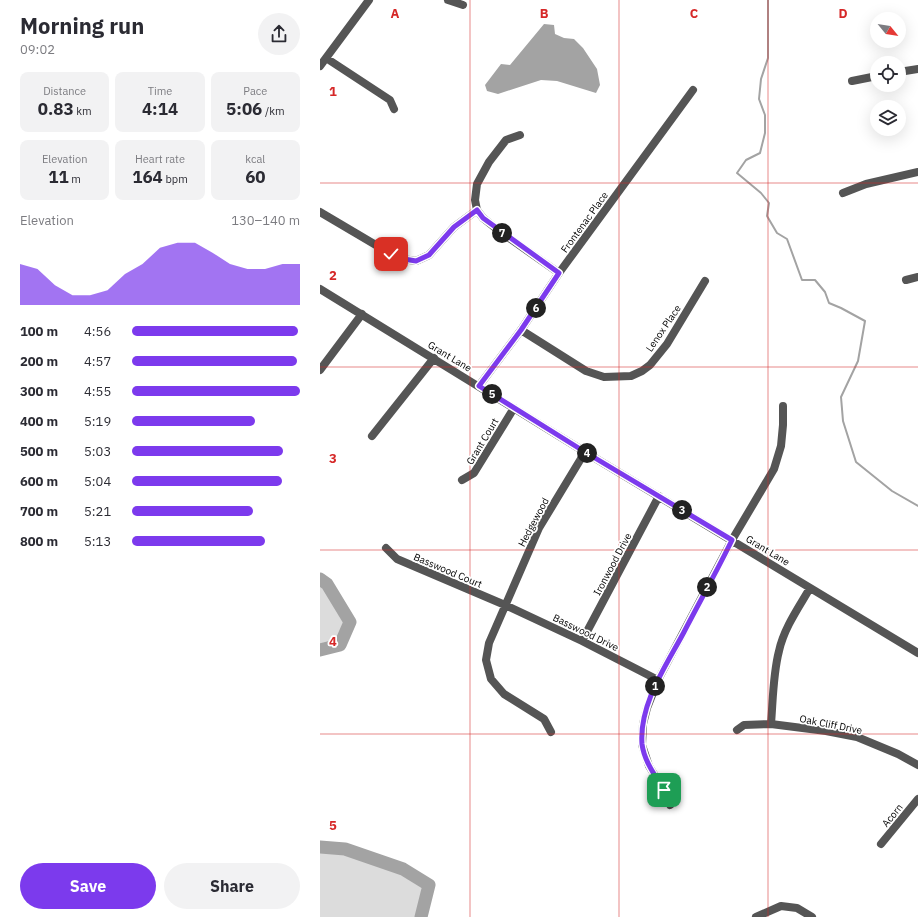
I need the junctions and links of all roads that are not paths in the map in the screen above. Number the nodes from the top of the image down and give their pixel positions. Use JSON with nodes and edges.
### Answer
{"nodes":[{"id":1,"x":369,"y":0,"type":"edge"},
{"id":2,"x":448,"y":0,"type":"edge"},
{"id":3,"x":463,"y":5,"type":"dead end"},
{"id":4,"x":326,"y":58,"type":"junction"},
{"id":5,"x":320,"y":66,"type":"edge"},
{"id":6,"x":918,"y":69,"type":"edge"},
{"id":7,"x":906,"y":71,"type":"edge"},
{"id":8,"x":870,"y":77,"type":"edge"},
{"id":9,"x":852,"y":81,"type":"dead end"},
{"id":10,"x":693,"y":90,"type":"dead end"},
{"id":11,"x":394,"y":109,"type":"dead end"},
{"id":12,"x":520,"y":135,"type":"dead end"},
{"id":13,"x":918,"y":172,"type":"edge"},
{"id":14,"x":843,"y":193,"type":"dead end"},
{"id":15,"x":477,"y":210,"type":"junction"},
{"id":16,"x":320,"y":212,"type":"edge"},
{"id":17,"x":559,"y":273,"type":"junction"},
{"id":18,"x":918,"y":277,"type":"edge"},
{"id":19,"x":906,"y":280,"type":"dead end"},
{"id":20,"x":706,"y":281,"type":"dead end"},
{"id":21,"x":320,"y":289,"type":"edge"},
{"id":22,"x":362,"y":314,"type":"junction"},
{"id":23,"x":521,"y":330,"type":"junction"},
{"id":24,"x":434,"y":358,"type":"junction"},
{"id":25,"x":320,"y":370,"type":"edge"},
{"id":26,"x":479,"y":386,"type":"junction"},
{"id":27,"x":783,"y":406,"type":"dead end"},
{"id":28,"x":514,"y":408,"type":"junction"},
{"id":29,"x":372,"y":436,"type":"dead end"},
{"id":30,"x":585,"y":452,"type":"junction"},
{"id":31,"x":462,"y":480,"type":"dead end"},
{"id":32,"x":659,"y":496,"type":"junction"},
{"id":33,"x":732,"y":540,"type":"junction"},
{"id":34,"x":386,"y":548,"type":"dead end"},
{"id":35,"x":810,"y":588,"type":"junction"},
{"id":36,"x":504,"y":605,"type":"junction"},
{"id":37,"x":582,"y":641,"type":"junction"},
{"id":38,"x":918,"y":653,"type":"edge"},
{"id":39,"x":658,"y":680,"type":"junction"},
{"id":40,"x":771,"y":724,"type":"junction"},
{"id":41,"x":738,"y":730,"type":"dead end"},
{"id":42,"x":551,"y":732,"type":"dead end"},
{"id":43,"x":918,"y":765,"type":"edge"},
{"id":44,"x":918,"y":799,"type":"edge"},
{"id":45,"x":670,"y":805,"type":"dead end"},
{"id":46,"x":881,"y":844,"type":"dead end"},
{"id":47,"x":756,"y":917,"type":"edge"},
{"id":48,"x":812,"y":917,"type":"edge"}],
"edges":[{"from":1,"to":4,"type":"street"},
{"from":2,"to":3,"type":"street"},
{"from":4,"to":5,"type":"street"},
{"from":4,"to":11,"type":"street"},
{"from":6,"to":7,"type":"street"},
{"from":8,"to":9,"type":"street"},
{"from":10,"to":17,"type":"street","name":"Frontenac Place"},
{"from":12,"to":15,"type":"street"},
{"from":13,"to":14,"type":"street"},
{"from":15,"to":16,"type":"street"},
{"from":15,"to":17,"type":"street"},
{"from":17,"to":23,"type":"street","name":"Frontenac Place"},
{"from":18,"to":19,"type":"street"},
{"from":20,"to":23,"type":"street","name":"Lenox Place"},
{"from":21,"to":22,"type":"street","name":"Grant Lane"},
{"from":22,"to":24,"type":"street","name":"Grant Lane"},
{"from":22,"to":25,"type":"street"},
{"from":23,"to":26,"type":"street","name":"Frontenac Place"},
{"from":24,"to":26,"type":"street","name":"Grant Lane"},
{"from":24,"to":29,"type":"street"},
{"from":26,"to":28,"type":"street","name":"Grant Lane"},
{"from":27,"to":33,"type":"street"},
{"from":28,"to":30,"type":"street","name":"Grant Lane"},
{"from":28,"to":31,"type":"street","name":"Grant Court"},
{"from":30,"to":32,"type":"street","name":"Grant Lane"},
{"from":30,"to":36,"type":"street","name":"Hedgewood"},
{"from":32,"to":33,"type":"street","name":"Grant Lane"},
{"from":32,"to":37,"type":"street","name":"Ironwood Drive"},
{"from":33,"to":35,"type":"street","name":"Grant Lane"},
{"from":33,"to":39,"type":"street"},
{"from":34,"to":36,"type":"street","name":"Basswood Court"},
{"from":35,"to":38,"type":"street","name":"Grant Lane"},
{"from":35,"to":40,"type":"street"},
{"from":36,"to":37,"type":"street","name":"Basswood Drive"},
{"from":36,"to":42,"type":"street","name":"Hedgewood"},
{"from":37,"to":39,"type":"street","name":"Basswood Drive"},
{"from":39,"to":45,"type":"street"},
{"from":40,"to":41,"type":"street","name":"Oak Cliff Drive"},
{"from":40,"to":43,"type":"street","name":"Oak Cliff Drive"},
{"from":44,"to":46,"type":"street","name":"Acorn"},
{"from":47,"to":48,"type":"street"}]}
